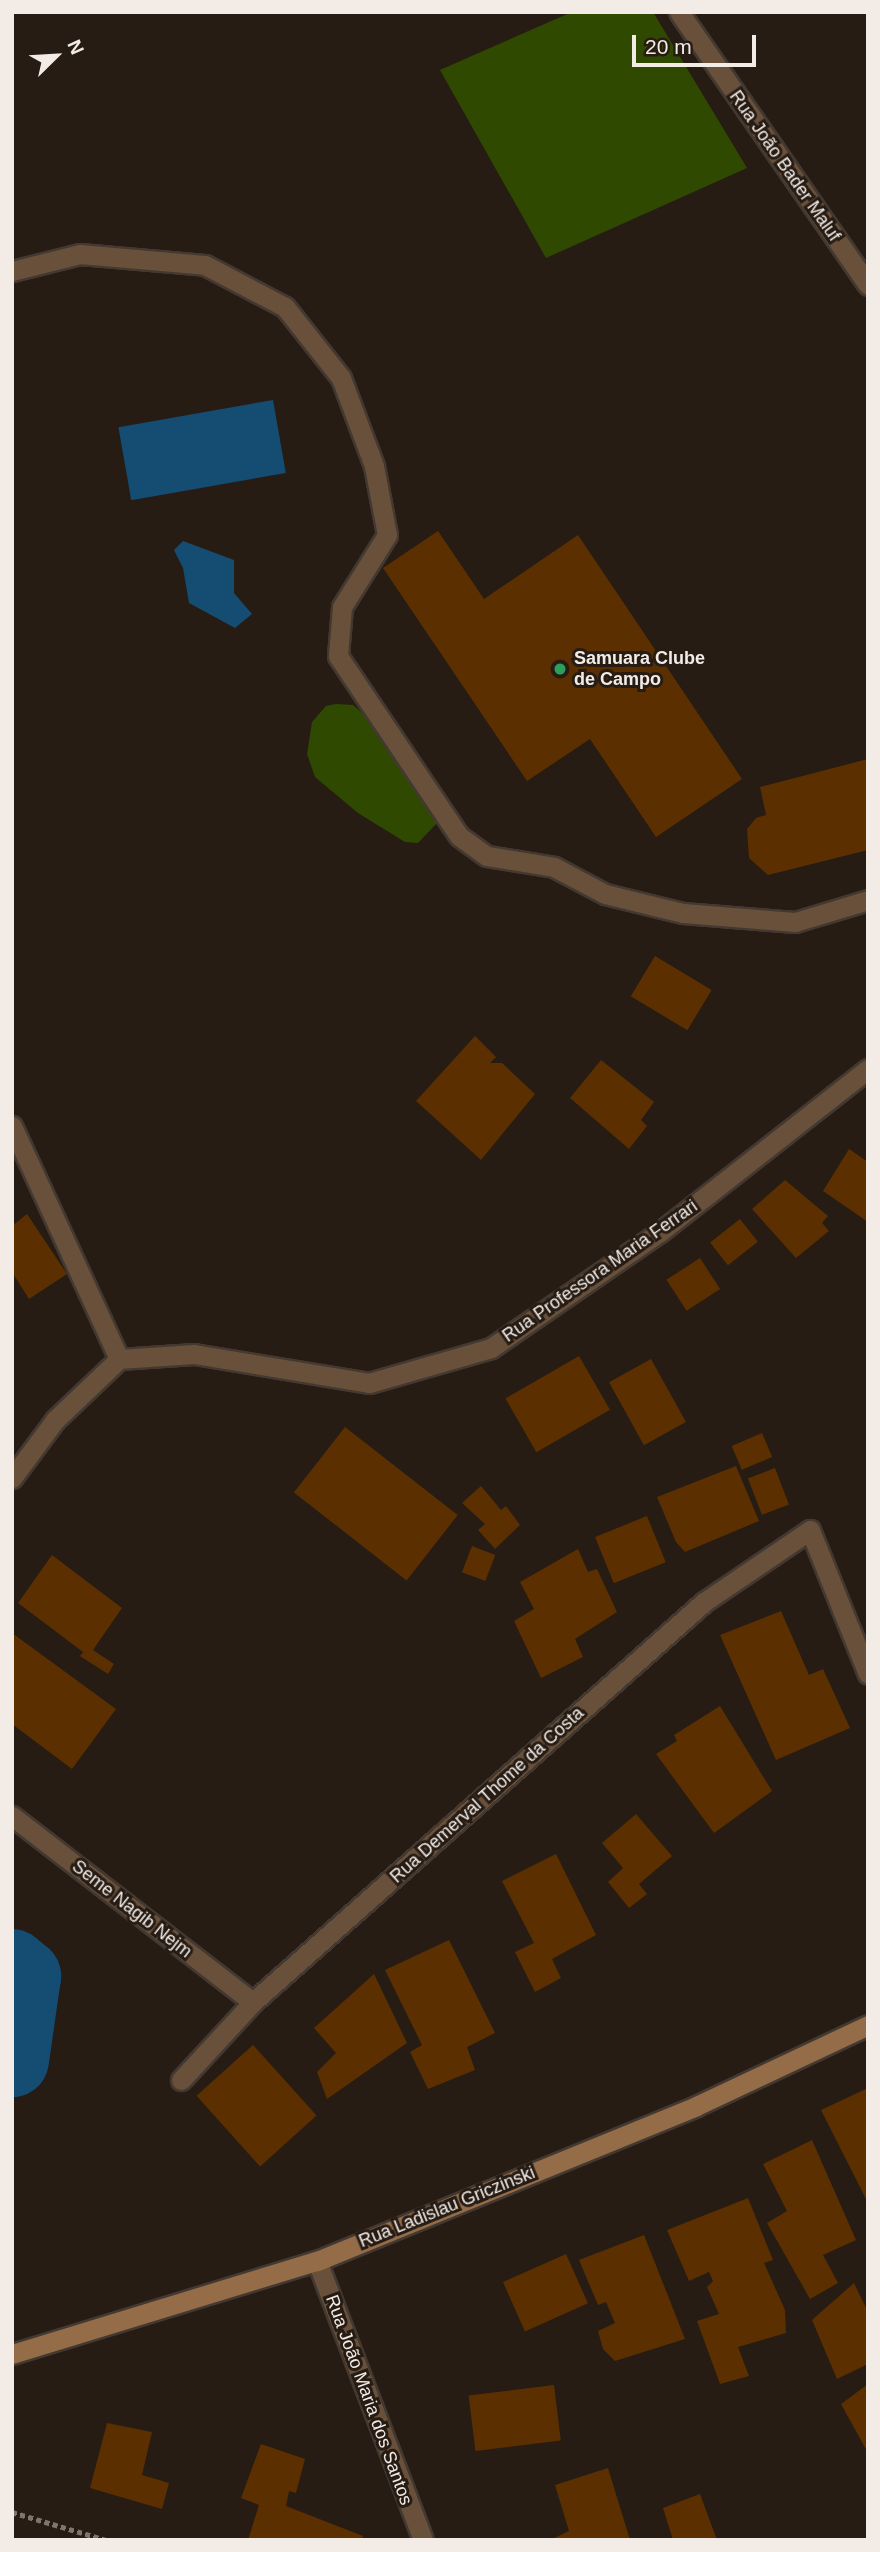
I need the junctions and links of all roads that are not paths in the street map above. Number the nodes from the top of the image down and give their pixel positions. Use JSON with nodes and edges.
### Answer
{"nodes":[{"id":1,"x":680,"y":12,"type":"edge"},
{"id":2,"x":12,"y":271,"type":"edge"},
{"id":3,"x":868,"y":285,"type":"edge"},
{"id":4,"x":868,"y":900,"type":"edge"},
{"id":5,"x":868,"y":1069,"type":"edge"},
{"id":6,"x":12,"y":1126,"type":"edge"},
{"id":7,"x":119,"y":1359,"type":"junction"},
{"id":8,"x":12,"y":1478,"type":"edge"},
{"id":9,"x":868,"y":1674,"type":"edge"},
{"id":10,"x":12,"y":1816,"type":"edge"},
{"id":11,"x":253,"y":2003,"type":"junction"},
{"id":12,"x":868,"y":2025,"type":"edge"},
{"id":13,"x":181,"y":2080,"type":"dead end"},
{"id":14,"x":317,"y":2260,"type":"junction"},
{"id":15,"x":12,"y":2354,"type":"edge"},
{"id":16,"x":423,"y":2540,"type":"edge"}],
"edges":[{"from":1,"to":3,"type":"street","name":"Rua João Bader Maluf"},
{"from":2,"to":4,"type":"street"},
{"from":5,"to":7,"type":"street","name":"Rua Professora Maria Ferrari"},
{"from":6,"to":7,"type":"street"},
{"from":7,"to":8,"type":"street"},
{"from":9,"to":11,"type":"street","name":"Rua Demerval Thome da Costa"},
{"from":10,"to":11,"type":"street","name":"Seme Nagib Nejm"},
{"from":11,"to":13,"type":"street","name":"Rua Demerval Thome da Costa"},
{"from":12,"to":14,"type":"main road","name":"Rua Ladislau Griczinski"},
{"from":14,"to":15,"type":"main road","name":"Rua Ladislau Griczinski"},
{"from":14,"to":16,"type":"street","name":"Rua João Maria dos Santos"}]}
